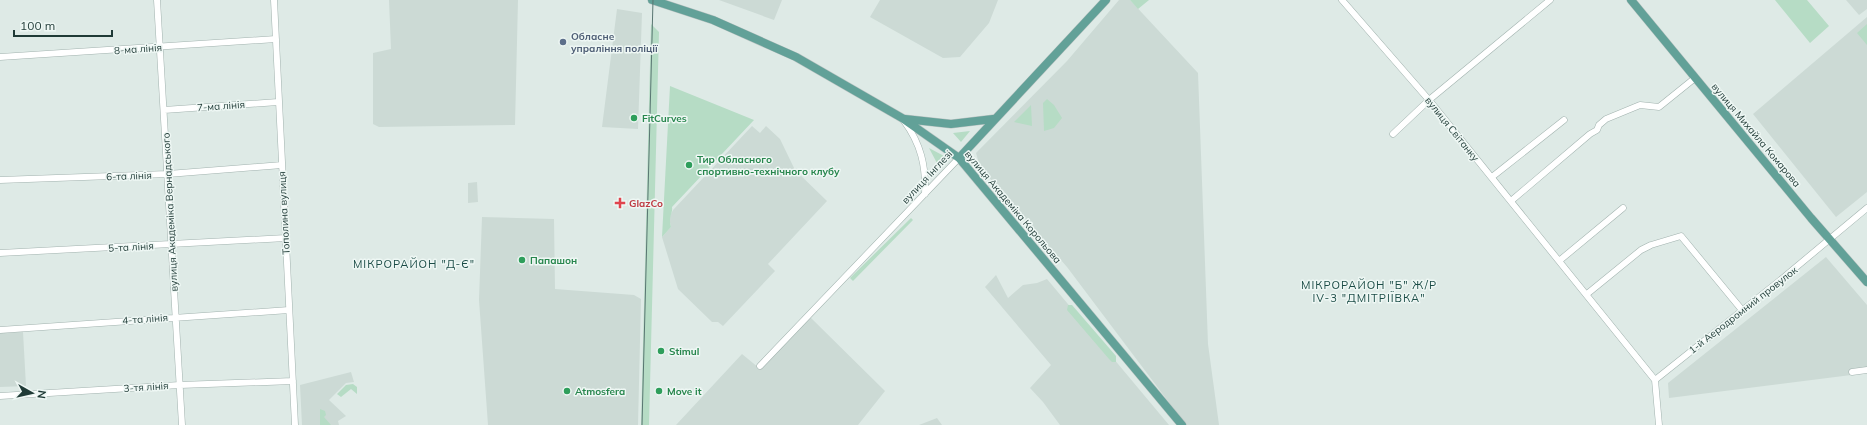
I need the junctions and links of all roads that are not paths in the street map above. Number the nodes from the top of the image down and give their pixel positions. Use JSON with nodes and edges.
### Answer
{"nodes":[{"id":1,"x":158,"y":0,"type":"edge"},
{"id":2,"x":274,"y":0,"type":"edge"},
{"id":3,"x":652,"y":0,"type":"edge"},
{"id":4,"x":1106,"y":0,"type":"edge"},
{"id":5,"x":1342,"y":0,"type":"edge"},
{"id":6,"x":1550,"y":0,"type":"edge"},
{"id":7,"x":1631,"y":0,"type":"edge"},
{"id":8,"x":276,"y":39,"type":"junction"},
{"id":9,"x":161,"y":47,"type":"junction"},
{"id":10,"x":0,"y":57,"type":"edge"},
{"id":11,"x":1695,"y":78,"type":"junction"},
{"id":12,"x":1429,"y":100,"type":"junction"},
{"id":13,"x":278,"y":102,"type":"junction"},
{"id":14,"x":164,"y":110,"type":"junction"},
{"id":15,"x":902,"y":118,"type":"junction"},
{"id":16,"x":994,"y":120,"type":"junction"},
{"id":17,"x":1564,"y":120,"type":"dead end"},
{"id":18,"x":1392,"y":134,"type":"dead end"},
{"id":19,"x":959,"y":158,"type":"junction"},
{"id":20,"x":282,"y":165,"type":"junction"},
{"id":21,"x":168,"y":174,"type":"junction"},
{"id":22,"x":1492,"y":177,"type":"junction"},
{"id":23,"x":0,"y":180,"type":"edge"},
{"id":24,"x":925,"y":194,"type":"junction"},
{"id":25,"x":1511,"y":201,"type":"junction"},
{"id":26,"x":1623,"y":208,"type":"dead end"},
{"id":27,"x":1867,"y":208,"type":"edge"},
{"id":28,"x":286,"y":238,"type":"junction"},
{"id":29,"x":1830,"y":239,"type":"junction"},
{"id":30,"x":172,"y":245,"type":"junction"},
{"id":31,"x":0,"y":253,"type":"edge"},
{"id":32,"x":1559,"y":261,"type":"junction"},
{"id":33,"x":1867,"y":282,"type":"edge"},
{"id":34,"x":1587,"y":294,"type":"junction"},
{"id":35,"x":289,"y":310,"type":"junction"},
{"id":36,"x":1742,"y":310,"type":"junction"},
{"id":37,"x":176,"y":317,"type":"junction"},
{"id":38,"x":0,"y":330,"type":"edge"},
{"id":39,"x":760,"y":366,"type":"dead end"},
{"id":40,"x":1867,"y":370,"type":"edge"},
{"id":41,"x":1852,"y":372,"type":"dead end"},
{"id":42,"x":1655,"y":380,"type":"junction"},
{"id":43,"x":293,"y":381,"type":"junction"},
{"id":44,"x":180,"y":385,"type":"junction"},
{"id":45,"x":0,"y":396,"type":"edge"},
{"id":46,"x":182,"y":425,"type":"edge"},
{"id":47,"x":295,"y":425,"type":"edge"},
{"id":48,"x":1182,"y":425,"type":"edge"},
{"id":49,"x":1659,"y":425,"type":"edge"}],
"edges":[{"from":1,"to":9,"type":"street","name":"вулиця Академіка Вернадського"},
{"from":2,"to":8,"type":"street","name":"Тополина вулиця"},
{"from":3,"to":15,"type":"main road","name":"вулиця Академіка Корольова"},
{"from":4,"to":16,"type":"main road","name":"вулиця Інглезі"},
{"from":5,"to":12,"type":"street","name":"вулиця Світанку"},
{"from":6,"to":12,"type":"street"},
{"from":7,"to":11,"type":"main road","name":"вулиця Михайла Комарова"},
{"from":8,"to":9,"type":"street","name":"8-ма лінія"},
{"from":8,"to":13,"type":"street","name":"Тополина вулиця"},
{"from":9,"to":10,"type":"street","name":"8-ма лінія"},
{"from":9,"to":14,"type":"street","name":"вулиця Академіка Вернадського"},
{"from":11,"to":25,"type":"street"},
{"from":11,"to":29,"type":"main road","name":"вулиця Михайла Комарова"},
{"from":12,"to":18,"type":"street"},
{"from":12,"to":22,"type":"street","name":"вулиця Світанку"},
{"from":13,"to":14,"type":"street","name":"7-ма лінія"},
{"from":13,"to":20,"type":"street","name":"Тополина вулиця"},
{"from":14,"to":21,"type":"street","name":"вулиця Академіка Вернадського"},
{"from":15,"to":16,"type":"main road"},
{"from":15,"to":19,"type":"main road","name":"вулиця Академіка Корольова"},
{"from":15,"to":24,"type":"street"},
{"from":16,"to":19,"type":"main road","name":"вулиця Інглезі"},
{"from":17,"to":22,"type":"street"},
{"from":19,"to":24,"type":"street","name":"вулиця Інглезі"},
{"from":19,"to":48,"type":"main road","name":"вулиця Академіка Корольова"},
{"from":20,"to":21,"type":"street","name":"6-та лінія"},
{"from":20,"to":28,"type":"street","name":"Тополина вулиця"},
{"from":21,"to":23,"type":"street","name":"6-та лінія"},
{"from":21,"to":30,"type":"street","name":"вулиця Академіка Вернадського"},
{"from":22,"to":25,"type":"street","name":"вулиця Світанку"},
{"from":24,"to":39,"type":"street","name":"вулиця Інглезі"},
{"from":25,"to":32,"type":"street","name":"вулиця Світанку"},
{"from":26,"to":32,"type":"street"},
{"from":27,"to":29,"type":"street","name":"1-й Аеродромний провулок"},
{"from":28,"to":30,"type":"street","name":"5-та лінія"},
{"from":28,"to":35,"type":"street","name":"Тополина вулиця"},
{"from":29,"to":33,"type":"main road","name":"вулиця Михайла Комарова"},
{"from":29,"to":36,"type":"street","name":"1-й Аеродромний провулок"},
{"from":30,"to":31,"type":"street","name":"5-та лінія"},
{"from":30,"to":37,"type":"street","name":"вулиця Академіка Вернадського"},
{"from":32,"to":34,"type":"street","name":"вулиця Світанку"},
{"from":34,"to":36,"type":"street"},
{"from":34,"to":42,"type":"street","name":"вулиця Світанку"},
{"from":35,"to":37,"type":"street","name":"4-та лінія"},
{"from":35,"to":43,"type":"street","name":"Тополина вулиця"},
{"from":36,"to":42,"type":"street","name":"1-й Аеродромний провулок"},
{"from":37,"to":38,"type":"street","name":"4-та лінія"},
{"from":37,"to":44,"type":"street","name":"вулиця Академіка Вернадського"},
{"from":40,"to":41,"type":"street"},
{"from":42,"to":49,"type":"street"},
{"from":43,"to":44,"type":"street","name":"3-тя лінія"},
{"from":43,"to":47,"type":"street","name":"Тополина вулиця"},
{"from":44,"to":45,"type":"street","name":"3-тя лінія"},
{"from":44,"to":46,"type":"street","name":"вулиця Академіка Вернадського"}]}
